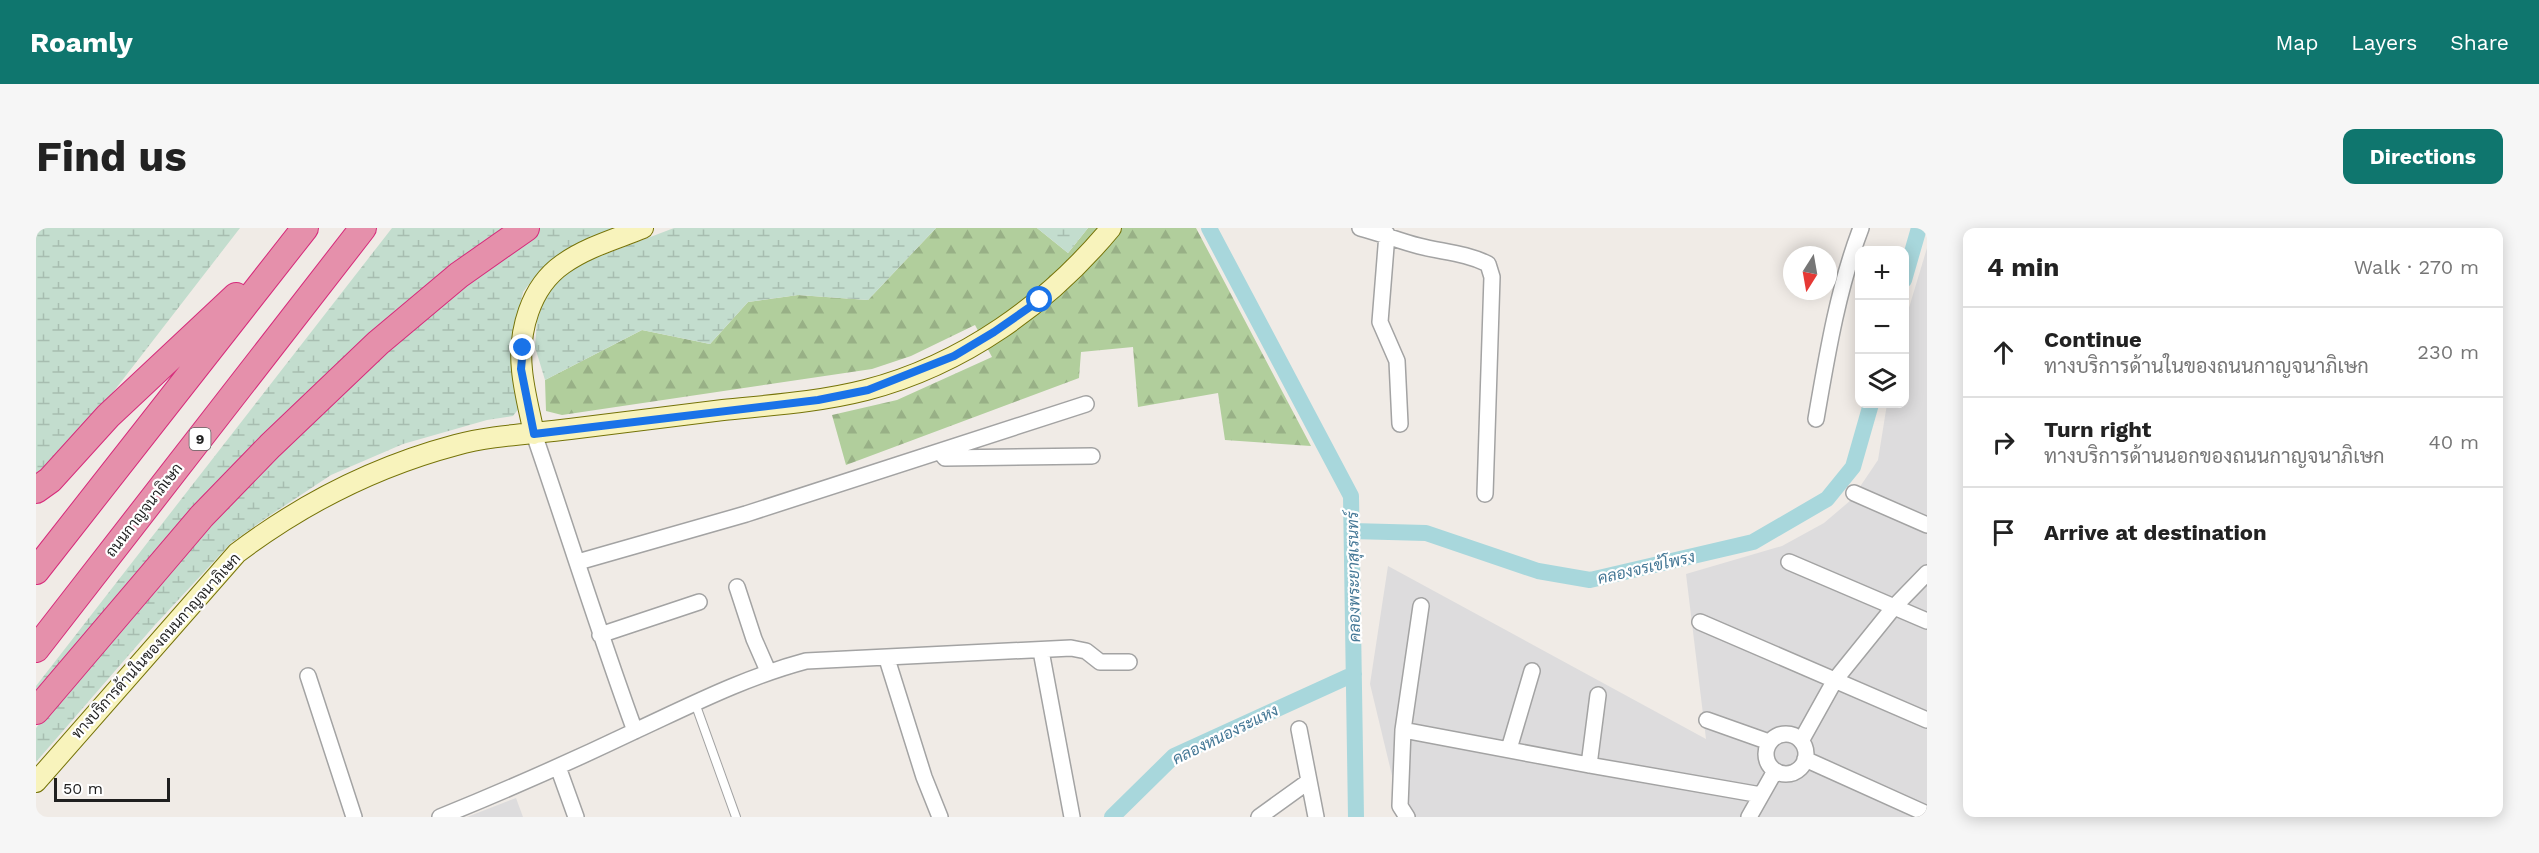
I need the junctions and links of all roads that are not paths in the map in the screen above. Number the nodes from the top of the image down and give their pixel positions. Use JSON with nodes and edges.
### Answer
{"nodes":[{"id":1,"x":363,"y":228,"type":"edge"},
{"id":2,"x":526,"y":228,"type":"edge"},
{"id":3,"x":643,"y":228,"type":"edge"},
{"id":4,"x":1111,"y":228,"type":"edge"},
{"id":5,"x":1360,"y":228,"type":"edge"},
{"id":6,"x":1861,"y":228,"type":"edge"},
{"id":7,"x":300,"y":234,"type":"edge"},
{"id":8,"x":1387,"y":234,"type":"junction"},
{"id":9,"x":1086,"y":404,"type":"dead end"},
{"id":10,"x":1816,"y":418,"type":"dead end"},
{"id":11,"x":1400,"y":424,"type":"dead end"},
{"id":12,"x":534,"y":434,"type":"junction"},
{"id":13,"x":945,"y":453,"type":"junction"},
{"id":14,"x":1092,"y":456,"type":"dead end"},
{"id":15,"x":36,"y":490,"type":"edge"},
{"id":16,"x":1854,"y":493,"type":"dead end"},
{"id":17,"x":1485,"y":494,"type":"dead end"},
{"id":18,"x":1927,"y":525,"type":"edge"},
{"id":19,"x":1789,"y":562,"type":"dead end"},
{"id":20,"x":580,"y":566,"type":"junction"},
{"id":21,"x":36,"y":571,"type":"edge"},
{"id":22,"x":1927,"y":573,"type":"edge"},
{"id":23,"x":737,"y":587,"type":"dead end"},
{"id":24,"x":699,"y":602,"type":"dead end"},
{"id":25,"x":1421,"y":606,"type":"dead end"},
{"id":26,"x":1894,"y":607,"type":"junction"},
{"id":27,"x":1927,"y":621,"type":"edge"},
{"id":28,"x":1700,"y":622,"type":"dead end"},
{"id":29,"x":600,"y":635,"type":"junction"},
{"id":30,"x":36,"y":649,"type":"edge"},
{"id":31,"x":1041,"y":651,"type":"junction"},
{"id":32,"x":887,"y":659,"type":"junction"},
{"id":33,"x":1129,"y":662,"type":"dead end"},
{"id":34,"x":768,"y":671,"type":"junction"},
{"id":35,"x":1532,"y":671,"type":"dead end"},
{"id":36,"x":308,"y":676,"type":"dead end"},
{"id":37,"x":1835,"y":680,"type":"junction"},
{"id":38,"x":1598,"y":695,"type":"dead end"},
{"id":39,"x":695,"y":703,"type":"junction"},
{"id":40,"x":36,"y":711,"type":"edge"},
{"id":41,"x":1707,"y":720,"type":"dead end"},
{"id":42,"x":1927,"y":720,"type":"edge"},
{"id":43,"x":1299,"y":729,"type":"dead end"},
{"id":44,"x":1403,"y":730,"type":"junction"},
{"id":45,"x":634,"y":731,"type":"junction"},
{"id":46,"x":1801,"y":741,"type":"junction"},
{"id":47,"x":1769,"y":742,"type":"junction"},
{"id":48,"x":1509,"y":749,"type":"junction"},
{"id":49,"x":1805,"y":759,"type":"junction"},
{"id":50,"x":1588,"y":765,"type":"junction"},
{"id":51,"x":558,"y":767,"type":"junction"},
{"id":52,"x":1775,"y":771,"type":"junction"},
{"id":53,"x":1309,"y":781,"type":"junction"},
{"id":54,"x":36,"y":782,"type":"edge"},
{"id":55,"x":1761,"y":795,"type":"junction"},
{"id":56,"x":460,"y":813,"type":"edge"},
{"id":57,"x":1927,"y":814,"type":"edge"},
{"id":58,"x":354,"y":817,"type":"edge"},
{"id":59,"x":440,"y":817,"type":"edge"},
{"id":60,"x":576,"y":817,"type":"edge"},
{"id":61,"x":736,"y":817,"type":"edge"},
{"id":62,"x":940,"y":817,"type":"edge"},
{"id":63,"x":1072,"y":817,"type":"edge"},
{"id":64,"x":1259,"y":817,"type":"edge"},
{"id":65,"x":1316,"y":817,"type":"edge"},
{"id":66,"x":1407,"y":817,"type":"edge"},
{"id":67,"x":1749,"y":817,"type":"edge"}],
"edges":[{"from":1,"to":30,"type":"highway","name":"ถนนกาญจนาภิเษก","number":"9"},
{"from":2,"to":40,"type":"highway"},
{"from":3,"to":12,"type":"main road"},
{"from":4,"to":12,"type":"main road","name":"ทางบริการด้านในของถนนกาญจนาภิเษก"},
{"from":5,"to":8,"type":"street"},
{"from":6,"to":10,"type":"street"},
{"from":7,"to":15,"type":"highway"},
{"from":7,"to":21,"type":"highway"},
{"from":8,"to":11,"type":"street"},
{"from":8,"to":17,"type":"street"},
{"from":9,"to":13,"type":"street"},
{"from":12,"to":20,"type":"street"},
{"from":12,"to":54,"type":"main road","name":"ทางบริการด้านในของถนนกาญจนาภิเษก"},
{"from":13,"to":14,"type":"street"},
{"from":13,"to":20,"type":"street"},
{"from":16,"to":18,"type":"street"},
{"from":19,"to":26,"type":"street"},
{"from":20,"to":29,"type":"street"},
{"from":22,"to":26,"type":"street"},
{"from":23,"to":34,"type":"street"},
{"from":24,"to":29,"type":"street"},
{"from":25,"to":44,"type":"street"},
{"from":26,"to":27,"type":"street"},
{"from":26,"to":37,"type":"street"},
{"from":28,"to":37,"type":"street"},
{"from":29,"to":45,"type":"street"},
{"from":31,"to":32,"type":"street"},
{"from":31,"to":33,"type":"street"},
{"from":31,"to":63,"type":"street"},
{"from":32,"to":34,"type":"street"},
{"from":32,"to":62,"type":"street"},
{"from":34,"to":39,"type":"street"},
{"from":35,"to":48,"type":"street"},
{"from":36,"to":58,"type":"street"},
{"from":37,"to":42,"type":"street"},
{"from":37,"to":46,"type":"street"},
{"from":38,"to":50,"type":"street"},
{"from":39,"to":45,"type":"street"},
{"from":39,"to":61,"type":"lane"},
{"from":41,"to":47,"type":"street"},
{"from":43,"to":53,"type":"street"},
{"from":44,"to":48,"type":"street"},
{"from":44,"to":66,"type":"street"},
{"from":45,"to":51,"type":"street"},
{"from":46,"to":47,"type":"street"},
{"from":46,"to":49,"type":"street"},
{"from":47,"to":52,"type":"street"},
{"from":48,"to":50,"type":"street"},
{"from":49,"to":52,"type":"street"},
{"from":49,"to":57,"type":"street"},
{"from":50,"to":55,"type":"street"},
{"from":51,"to":56,"type":"street"},
{"from":51,"to":60,"type":"street"},
{"from":52,"to":55,"type":"street"},
{"from":53,"to":64,"type":"street"},
{"from":53,"to":65,"type":"street"},
{"from":55,"to":67,"type":"street"},
{"from":56,"to":59,"type":"street"}]}
